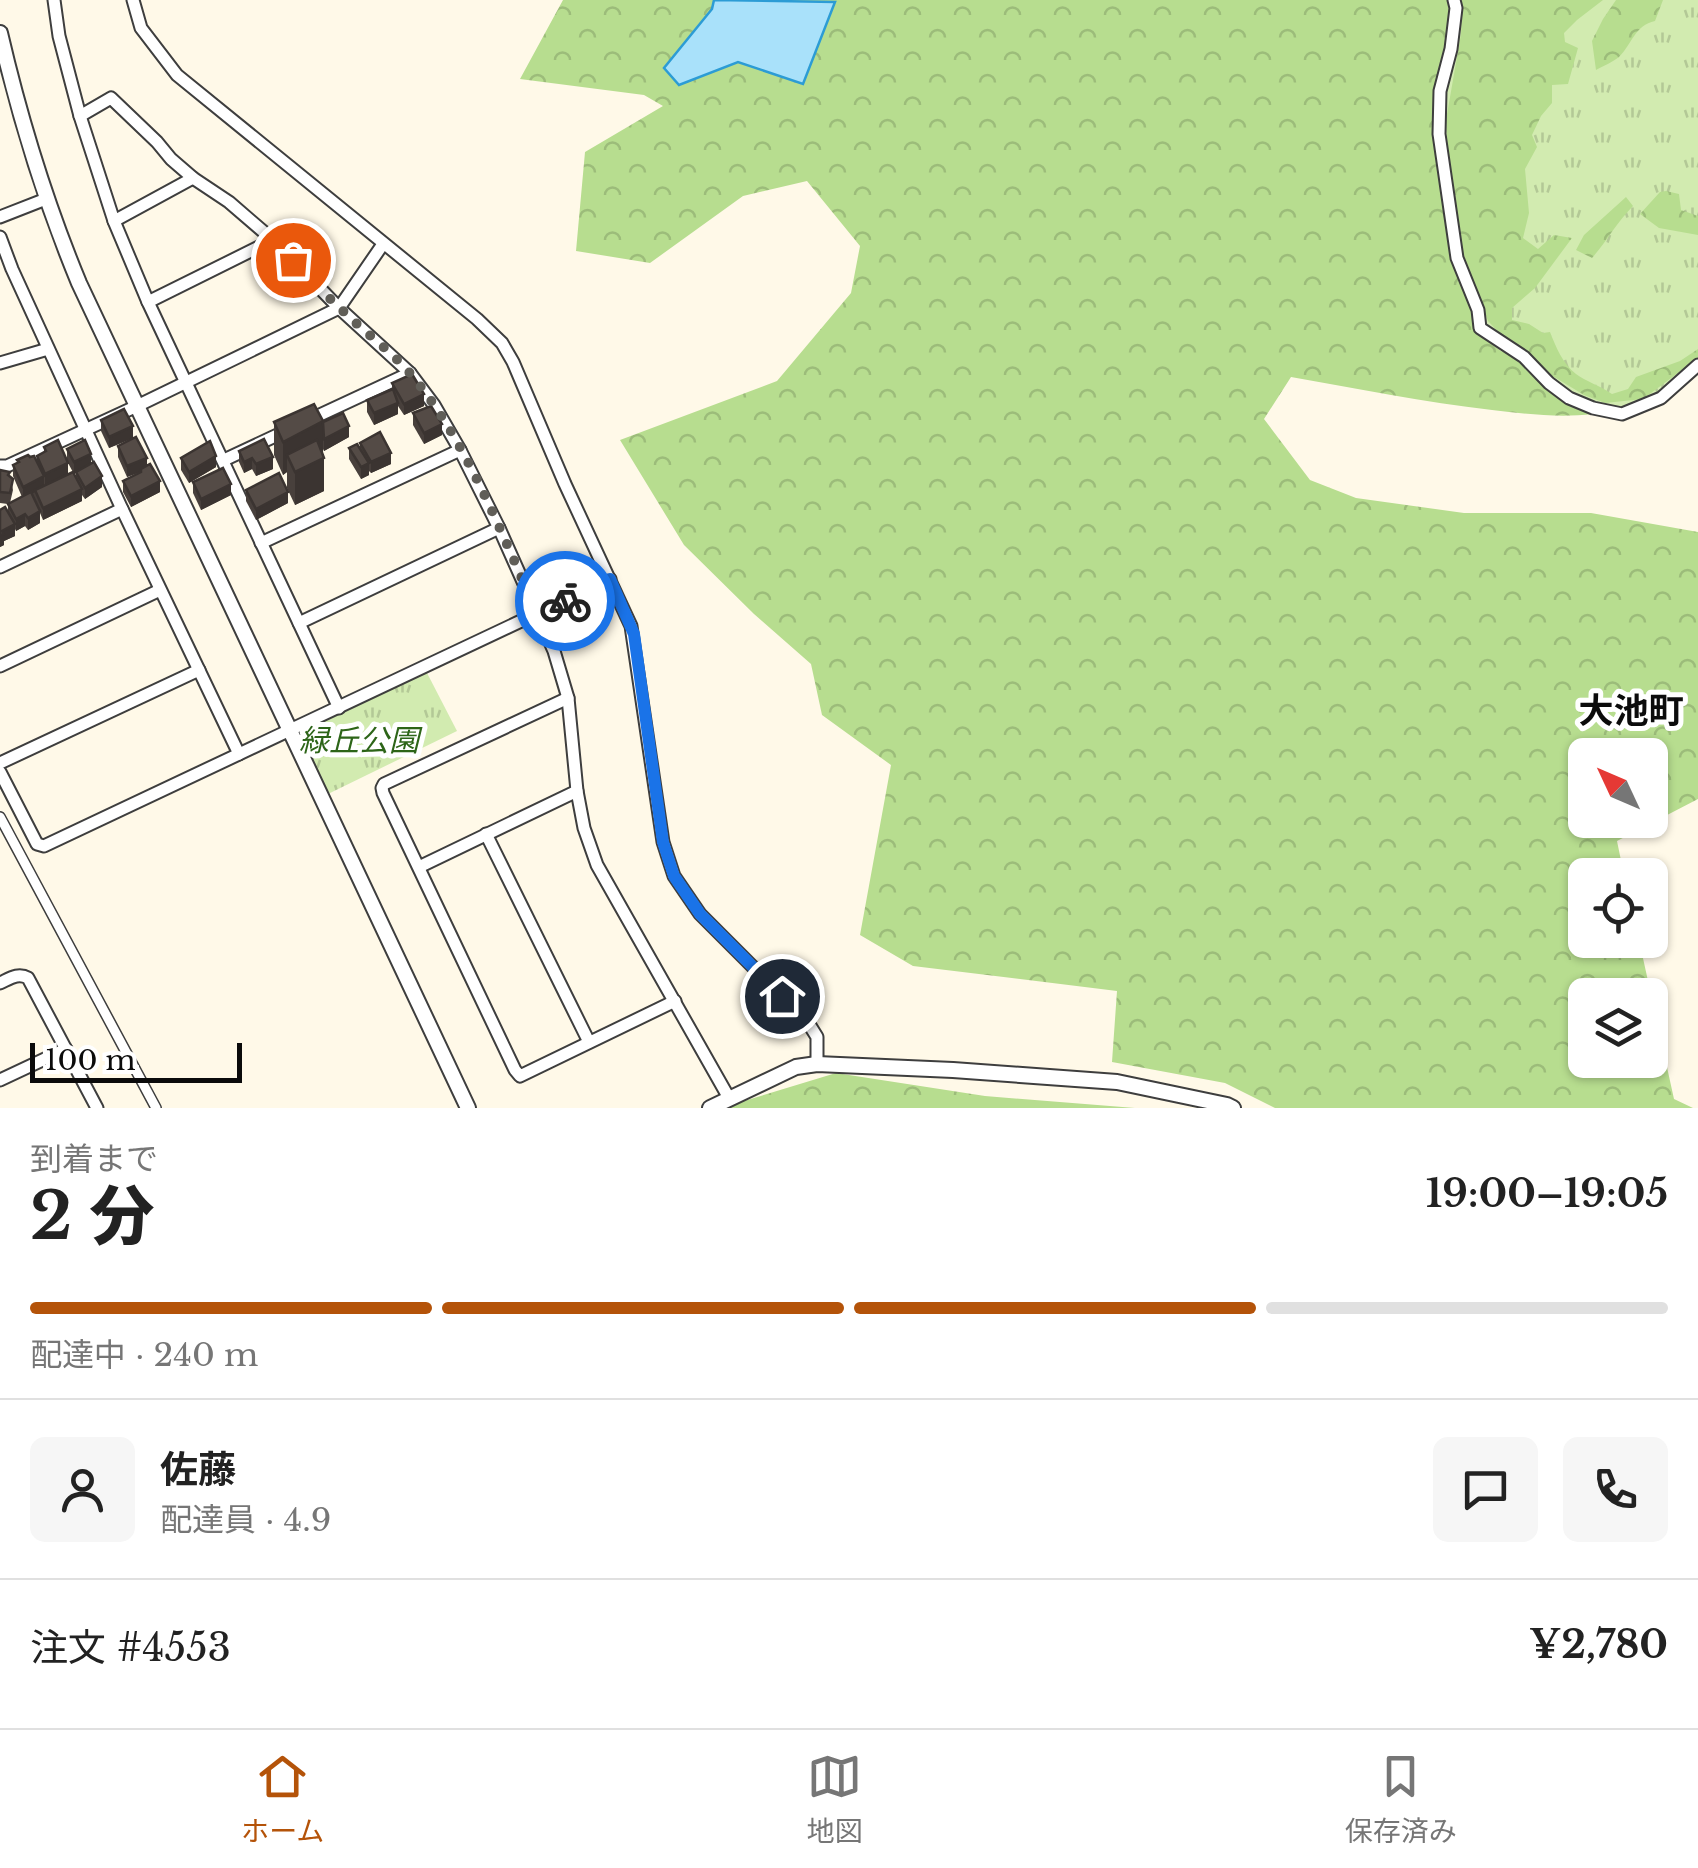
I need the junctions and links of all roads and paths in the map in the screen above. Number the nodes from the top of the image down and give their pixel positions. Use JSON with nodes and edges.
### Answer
{"nodes":[{"id":1,"x":54,"y":0,"type":"edge"},
{"id":2,"x":133,"y":0,"type":"edge"},
{"id":3,"x":1454,"y":0,"type":"edge"},
{"id":4,"x":0,"y":33,"type":"edge"},
{"id":5,"x":80,"y":116,"type":"junction"},
{"id":6,"x":193,"y":178,"type":"junction"},
{"id":7,"x":46,"y":199,"type":"junction"},
{"id":8,"x":0,"y":217,"type":"edge"},
{"id":9,"x":114,"y":221,"type":"junction"},
{"id":10,"x":0,"y":237,"type":"edge"},
{"id":11,"x":273,"y":240,"type":"junction"},
{"id":12,"x":384,"y":244,"type":"junction"},
{"id":13,"x":148,"y":302,"type":"junction"},
{"id":14,"x":339,"y":308,"type":"junction"},
{"id":15,"x":48,"y":349,"type":"junction"},
{"id":16,"x":0,"y":363,"type":"edge"},
{"id":17,"x":1698,"y":365,"type":"edge"},
{"id":18,"x":410,"y":372,"type":"junction"},
{"id":19,"x":186,"y":382,"type":"junction"},
{"id":20,"x":137,"y":406,"type":"junction"},
{"id":21,"x":86,"y":430,"type":"junction"},
{"id":22,"x":460,"y":450,"type":"junction"},
{"id":23,"x":224,"y":460,"type":"junction"},
{"id":24,"x":0,"y":466,"type":"edge"},
{"id":25,"x":122,"y":510,"type":"junction"},
{"id":26,"x":499,"y":528,"type":"junction"},
{"id":27,"x":262,"y":543,"type":"junction"},
{"id":28,"x":0,"y":567,"type":"edge"},
{"id":29,"x":610,"y":579,"type":"junction"},
{"id":30,"x":160,"y":590,"type":"junction"},
{"id":31,"x":538,"y":614,"type":"junction"},
{"id":32,"x":299,"y":623,"type":"junction"},
{"id":33,"x":0,"y":666,"type":"edge"},
{"id":34,"x":199,"y":670,"type":"junction"},
{"id":35,"x":568,"y":698,"type":"junction"},
{"id":36,"x":339,"y":708,"type":"junction"},
{"id":37,"x":290,"y":732,"type":"junction"},
{"id":38,"x":240,"y":754,"type":"junction"},
{"id":39,"x":0,"y":764,"type":"edge"},
{"id":40,"x":0,"y":772,"type":"edge"},
{"id":41,"x":577,"y":791,"type":"junction"},
{"id":42,"x":0,"y":817,"type":"edge"},
{"id":43,"x":486,"y":834,"type":"junction"},
{"id":44,"x":420,"y":866,"type":"junction"},
{"id":45,"x":0,"y":983,"type":"edge"},
{"id":46,"x":675,"y":1001,"type":"junction"},
{"id":47,"x":588,"y":1042,"type":"junction"},
{"id":48,"x":66,"y":1049,"type":"junction"},
{"id":49,"x":817,"y":1064,"type":"junction"},
{"id":50,"x":0,"y":1080,"type":"edge"},
{"id":51,"x":729,"y":1098,"type":"junction"},
{"id":52,"x":98,"y":1108,"type":"edge"},
{"id":53,"x":156,"y":1108,"type":"edge"},
{"id":54,"x":468,"y":1108,"type":"edge"},
{"id":55,"x":710,"y":1108,"type":"edge"},
{"id":56,"x":1233,"y":1108,"type":"edge"}],
"edges":[{"from":1,"to":5,"type":"street"},
{"from":2,"to":12,"type":"street"},
{"from":3,"to":17,"type":"street"},
{"from":4,"to":7,"type":"street"},
{"from":5,"to":6,"type":"street"},
{"from":5,"to":9,"type":"street"},
{"from":6,"to":9,"type":"street"},
{"from":6,"to":11,"type":"street"},
{"from":7,"to":8,"type":"street"},
{"from":7,"to":20,"type":"street"},
{"from":9,"to":13,"type":"street"},
{"from":10,"to":15,"type":"street"},
{"from":11,"to":13,"type":"street"},
{"from":11,"to":14,"type":"street"},
{"from":12,"to":14,"type":"street"},
{"from":12,"to":29,"type":"street"},
{"from":13,"to":19,"type":"street"},
{"from":14,"to":18,"type":"street"},
{"from":14,"to":19,"type":"street"},
{"from":15,"to":16,"type":"street"},
{"from":15,"to":21,"type":"street"},
{"from":18,"to":22,"type":"street"},
{"from":18,"to":23,"type":"street"},
{"from":19,"to":20,"type":"street"},
{"from":19,"to":23,"type":"street"},
{"from":20,"to":21,"type":"street"},
{"from":20,"to":37,"type":"street"},
{"from":21,"to":24,"type":"street"},
{"from":21,"to":25,"type":"street"},
{"from":22,"to":26,"type":"street"},
{"from":22,"to":27,"type":"street"},
{"from":23,"to":27,"type":"street"},
{"from":25,"to":28,"type":"street"},
{"from":25,"to":30,"type":"street"},
{"from":26,"to":31,"type":"street"},
{"from":26,"to":32,"type":"street"},
{"from":27,"to":32,"type":"street"},
{"from":29,"to":31,"type":"street"},
{"from":29,"to":49,"type":"street"},
{"from":30,"to":33,"type":"street"},
{"from":30,"to":34,"type":"street"},
{"from":31,"to":35,"type":"street"},
{"from":31,"to":36,"type":"street"},
{"from":32,"to":36,"type":"street"},
{"from":34,"to":38,"type":"street"},
{"from":34,"to":39,"type":"street"},
{"from":35,"to":41,"type":"street"},
{"from":35,"to":44,"type":"street"},
{"from":36,"to":37,"type":"street"},
{"from":37,"to":38,"type":"street"},
{"from":37,"to":54,"type":"street"},
{"from":38,"to":40,"type":"street"},
{"from":41,"to":43,"type":"street"},
{"from":41,"to":46,"type":"street"},
{"from":42,"to":53,"type":"street"},
{"from":43,"to":44,"type":"street"},
{"from":43,"to":47,"type":"street"},
{"from":44,"to":47,"type":"street"},
{"from":45,"to":48,"type":"street"},
{"from":46,"to":47,"type":"street"},
{"from":46,"to":51,"type":"street"},
{"from":48,"to":50,"type":"street"},
{"from":48,"to":52,"type":"street"},
{"from":49,"to":51,"type":"street"},
{"from":49,"to":56,"type":"street"},
{"from":51,"to":55,"type":"street"}]}
